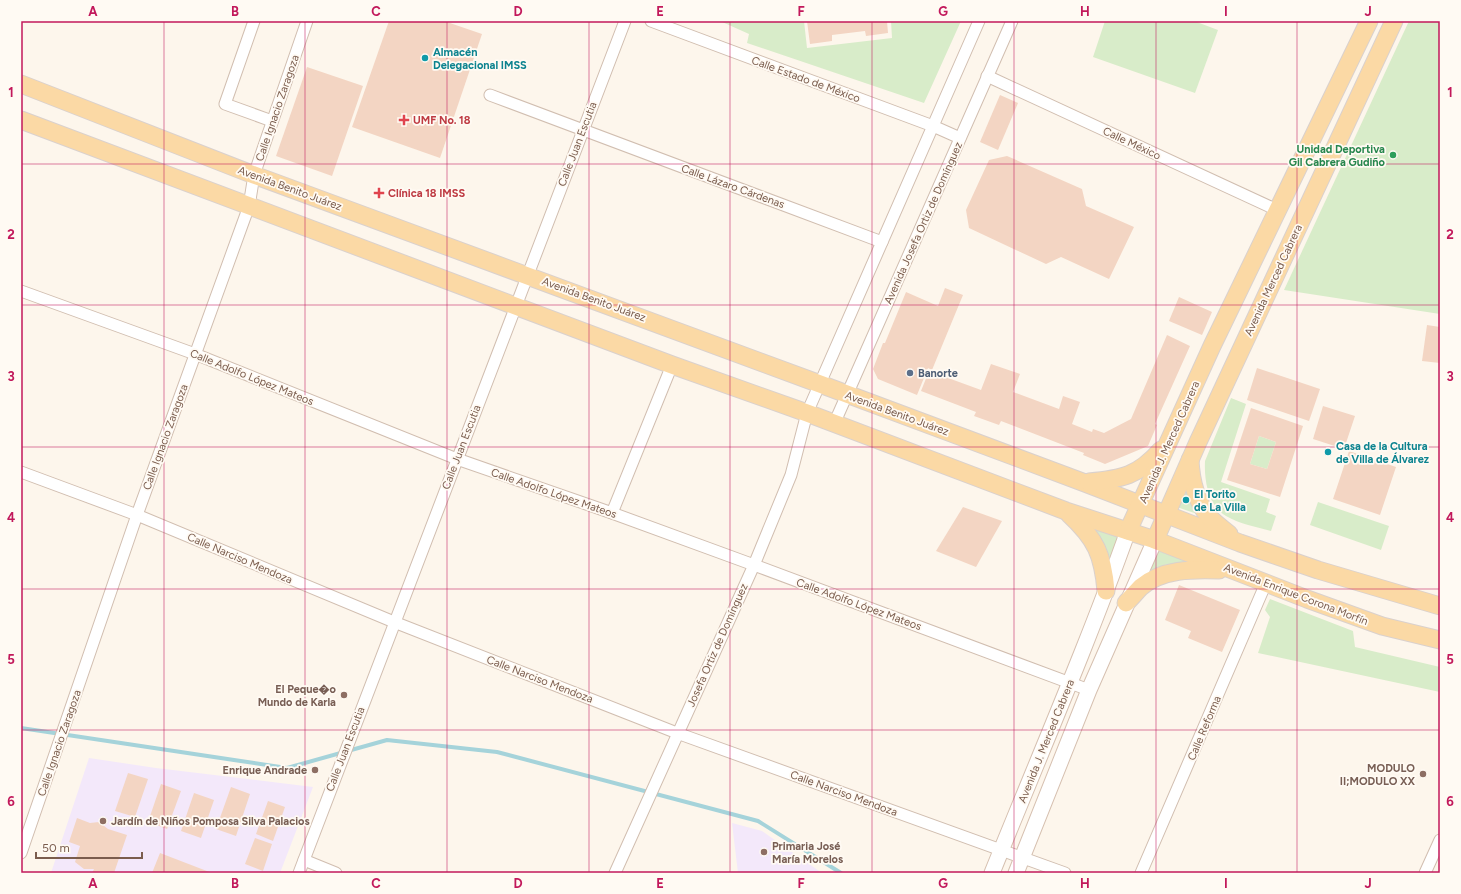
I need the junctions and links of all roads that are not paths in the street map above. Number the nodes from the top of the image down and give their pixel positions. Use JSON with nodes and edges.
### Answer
{"nodes":[{"id":1,"x":254,"y":21,"type":"edge"},
{"id":2,"x":307,"y":21,"type":"edge"},
{"id":3,"x":625,"y":21,"type":"edge"},
{"id":4,"x":650,"y":21,"type":"edge"},
{"id":5,"x":979,"y":21,"type":"edge"},
{"id":6,"x":1012,"y":21,"type":"edge"},
{"id":7,"x":1369,"y":21,"type":"edge"},
{"id":8,"x":1394,"y":21,"type":"edge"},
{"id":9,"x":987,"y":76,"type":"junction"},
{"id":10,"x":21,"y":84,"type":"edge"},
{"id":11,"x":490,"y":95,"type":"dead end"},
{"id":12,"x":1325,"y":114,"type":"junction"},
{"id":13,"x":21,"y":120,"type":"edge"},
{"id":14,"x":272,"y":122,"type":"junction"},
{"id":15,"x":1345,"y":125,"type":"junction"},
{"id":16,"x":933,"y":126,"type":"junction"},
{"id":17,"x":583,"y":130,"type":"junction"},
{"id":18,"x":960,"y":138,"type":"junction"},
{"id":19,"x":254,"y":175,"type":"junction"},
{"id":20,"x":249,"y":206,"type":"junction"},
{"id":21,"x":1277,"y":210,"type":"junction"},
{"id":22,"x":882,"y":242,"type":"junction"},
{"id":23,"x":527,"y":275,"type":"junction"},
{"id":24,"x":21,"y":291,"type":"edge"},
{"id":25,"x":516,"y":306,"type":"junction"},
{"id":26,"x":195,"y":354,"type":"junction"},
{"id":27,"x":672,"y":365,"type":"junction"},
{"id":28,"x":820,"y":384,"type":"junction"},
{"id":29,"x":848,"y":394,"type":"junction"},
{"id":30,"x":807,"y":413,"type":"junction"},
{"id":31,"x":834,"y":424,"type":"junction"},
{"id":32,"x":1166,"y":444,"type":"junction"},
{"id":33,"x":457,"y":459,"type":"junction"},
{"id":34,"x":1190,"y":460,"type":"junction"},
{"id":35,"x":21,"y":472,"type":"edge"},
{"id":36,"x":1085,"y":483,"type":"junction"},
{"id":37,"x":1140,"y":504,"type":"junction"},
{"id":38,"x":1066,"y":511,"type":"junction"},
{"id":39,"x":612,"y":513,"type":"junction"},
{"id":40,"x":137,"y":515,"type":"junction"},
{"id":41,"x":1166,"y":515,"type":"junction"},
{"id":42,"x":1128,"y":531,"type":"junction"},
{"id":43,"x":1154,"y":540,"type":"junction"},
{"id":44,"x":1240,"y":543,"type":"junction"},
{"id":45,"x":754,"y":565,"type":"junction"},
{"id":46,"x":1233,"y":570,"type":"junction"},
{"id":47,"x":1266,"y":583,"type":"junction"},
{"id":48,"x":1106,"y":591,"type":"junction"},
{"id":49,"x":1126,"y":603,"type":"junction"},
{"id":50,"x":1440,"y":606,"type":"edge"},
{"id":51,"x":394,"y":622,"type":"junction"},
{"id":52,"x":1440,"y":640,"type":"edge"},
{"id":53,"x":1070,"y":682,"type":"junction"},
{"id":54,"x":1089,"y":690,"type":"junction"},
{"id":55,"x":677,"y":733,"type":"junction"},
{"id":56,"x":1440,"y":840,"type":"edge"},
{"id":57,"x":1002,"y":850,"type":"junction"},
{"id":58,"x":21,"y":853,"type":"edge"},
{"id":59,"x":1023,"y":857,"type":"junction"},
{"id":60,"x":304,"y":860,"type":"junction"},
{"id":61,"x":299,"y":873,"type":"edge"},
{"id":62,"x":336,"y":873,"type":"edge"},
{"id":63,"x":615,"y":873,"type":"edge"},
{"id":64,"x":992,"y":873,"type":"edge"},
{"id":65,"x":1016,"y":873,"type":"edge"},
{"id":66,"x":1065,"y":873,"type":"edge"},
{"id":67,"x":1141,"y":873,"type":"edge"},
{"id":68,"x":1424,"y":873,"type":"edge"}],
"edges":[{"from":1,"to":14,"type":"street"},
{"from":2,"to":14,"type":"street","name":"Calle Ignacio Zaragoza"},
{"from":3,"to":17,"type":"street","name":"Calle Juan Escutia"},
{"from":4,"to":16,"type":"street","name":"Calle Estado de México"},
{"from":5,"to":16,"type":"street"},
{"from":6,"to":9,"type":"street","name":"Avenida Josefa Ortiz de Domínguez"},
{"from":7,"to":12,"type":"main road","name":"Avenida J. Merced Cabrera"},
{"from":8,"to":15,"type":"main road","name":"Avenida Merced Cabrera"},
{"from":9,"to":18,"type":"street","name":"Avenida Josefa Ortiz de Domínguez"},
{"from":9,"to":21,"type":"street","name":"Calle México"},
{"from":10,"to":19,"type":"main road","name":"Avenida Benito Juárez"},
{"from":11,"to":17,"type":"street","name":"Calle Lázaro Cárdenas"},
{"from":12,"to":15,"type":"main road"},
{"from":12,"to":21,"type":"main road","name":"Avenida J. Merced Cabrera"},
{"from":13,"to":20,"type":"main road"},
{"from":14,"to":19,"type":"street","name":"Calle Ignacio Zaragoza"},
{"from":15,"to":34,"type":"main road","name":"Avenida Merced Cabrera"},
{"from":16,"to":18,"type":"street","name":"Calle Estado de México"},
{"from":16,"to":22,"type":"street"},
{"from":17,"to":22,"type":"street","name":"Calle Lázaro Cárdenas"},
{"from":17,"to":23,"type":"street","name":"Calle Juan Escutia"},
{"from":18,"to":29,"type":"street","name":"Avenida Josefa Ortiz de Domínguez"},
{"from":19,"to":20,"type":"street","name":"Calle Ignacio Zaragoza"},
{"from":19,"to":23,"type":"main road","name":"Avenida Benito Juárez"},
{"from":20,"to":25,"type":"main road"},
{"from":20,"to":26,"type":"street","name":"Calle Ignacio Zaragoza"},
{"from":21,"to":32,"type":"main road","name":"Avenida J. Merced Cabrera"},
{"from":22,"to":28,"type":"street"},
{"from":23,"to":25,"type":"street","name":"Calle Juan Escutia"},
{"from":23,"to":28,"type":"main road","name":"Avenida Benito Juárez"},
{"from":24,"to":26,"type":"street","name":"Calle Adolfo López Mateos"},
{"from":25,"to":27,"type":"main road"},
{"from":25,"to":33,"type":"street","name":"Calle Juan Escutia"},
{"from":26,"to":33,"type":"street","name":"Calle Adolfo López Mateos"},
{"from":26,"to":40,"type":"street","name":"Calle Ignacio Zaragoza"},
{"from":27,"to":30,"type":"main road"},
{"from":27,"to":39,"type":"street"},
{"from":28,"to":29,"type":"main road","name":"Avenida Benito Juárez"},
{"from":28,"to":30,"type":"street"},
{"from":29,"to":31,"type":"street","name":"Avenida Josefa Ortiz de Domínguez"},
{"from":29,"to":36,"type":"main road","name":"Avenida Benito Juárez"},
{"from":30,"to":31,"type":"main road"},
{"from":30,"to":45,"type":"street","name":"Josefa Ortiz de Domínguez"},
{"from":31,"to":38,"type":"main road"},
{"from":32,"to":36,"type":"main road"},
{"from":32,"to":37,"type":"main road","name":"Avenida J. Merced Cabrera"},
{"from":33,"to":39,"type":"street","name":"Calle Adolfo López Mateos"},
{"from":33,"to":51,"type":"street","name":"Calle Juan Escutia"},
{"from":34,"to":41,"type":"main road","name":"Avenida Merced Cabrera"},
{"from":34,"to":44,"type":"main road"},
{"from":35,"to":40,"type":"street","name":"Calle Narciso Mendoza"},
{"from":36,"to":37,"type":"main road","name":"Avenida Benito Juárez"},
{"from":37,"to":41,"type":"main road","name":"Avenida Benito Juárez"},
{"from":37,"to":42,"type":"main road","name":"Avenida J. Merced Cabrera"},
{"from":38,"to":42,"type":"main road"},
{"from":38,"to":48,"type":"main road"},
{"from":39,"to":45,"type":"street","name":"Calle Adolfo López Mateos"},
{"from":40,"to":51,"type":"street","name":"Calle Narciso Mendoza"},
{"from":40,"to":58,"type":"street","name":"Calle Ignacio Zaragoza"},
{"from":41,"to":43,"type":"main road","name":"Avenida Merced Cabrera"},
{"from":41,"to":44,"type":"main road"},
{"from":42,"to":43,"type":"main road"},
{"from":42,"to":48,"type":"main road","name":"Avenida J. Merced Cabrera"},
{"from":43,"to":46,"type":"main road","name":"Avenida Enrique Corona Morfín"},
{"from":43,"to":49,"type":"main road","name":"Avenida J. Merced Cabrera"},
{"from":44,"to":50,"type":"main road"},
{"from":45,"to":53,"type":"street","name":"Calle Adolfo López Mateos"},
{"from":45,"to":55,"type":"street","name":"Josefa Ortiz de Domínguez"},
{"from":46,"to":47,"type":"main road","name":"Avenida Enrique Corona Morfín"},
{"from":46,"to":49,"type":"main road"},
{"from":47,"to":52,"type":"main road","name":"Avenida Enrique Corona Morfín"},
{"from":47,"to":67,"type":"street","name":"Calle Reforma"},
{"from":48,"to":53,"type":"main road","name":"Avenida J. Merced Cabrera"},
{"from":49,"to":54,"type":"main road","name":"Avenida J. Merced Cabrera"},
{"from":51,"to":55,"type":"street","name":"Calle Narciso Mendoza"},
{"from":51,"to":60,"type":"street","name":"Calle Juan Escutia"},
{"from":53,"to":54,"type":"street","name":"Calle Adolfo López Mateos"},
{"from":53,"to":57,"type":"main road","name":"Avenida J. Merced Cabrera"},
{"from":54,"to":59,"type":"main road","name":"Avenida J. Merced Cabrera"},
{"from":55,"to":57,"type":"street","name":"Calle Narciso Mendoza"},
{"from":55,"to":63,"type":"street","name":"Josefa Ortiz de Domínguez"},
{"from":56,"to":68,"type":"street"},
{"from":57,"to":59,"type":"street","name":"Calle Narciso Mendoza"},
{"from":57,"to":64,"type":"main road","name":"Avenida J. Merced Cabrera"},
{"from":59,"to":65,"type":"main road","name":"Avenida J. Merced Cabrera"},
{"from":59,"to":66,"type":"street","name":"Calle Narciso Mendoza"},
{"from":60,"to":61,"type":"street","name":"Calle Juan Escutia"},
{"from":60,"to":62,"type":"street"}]}
